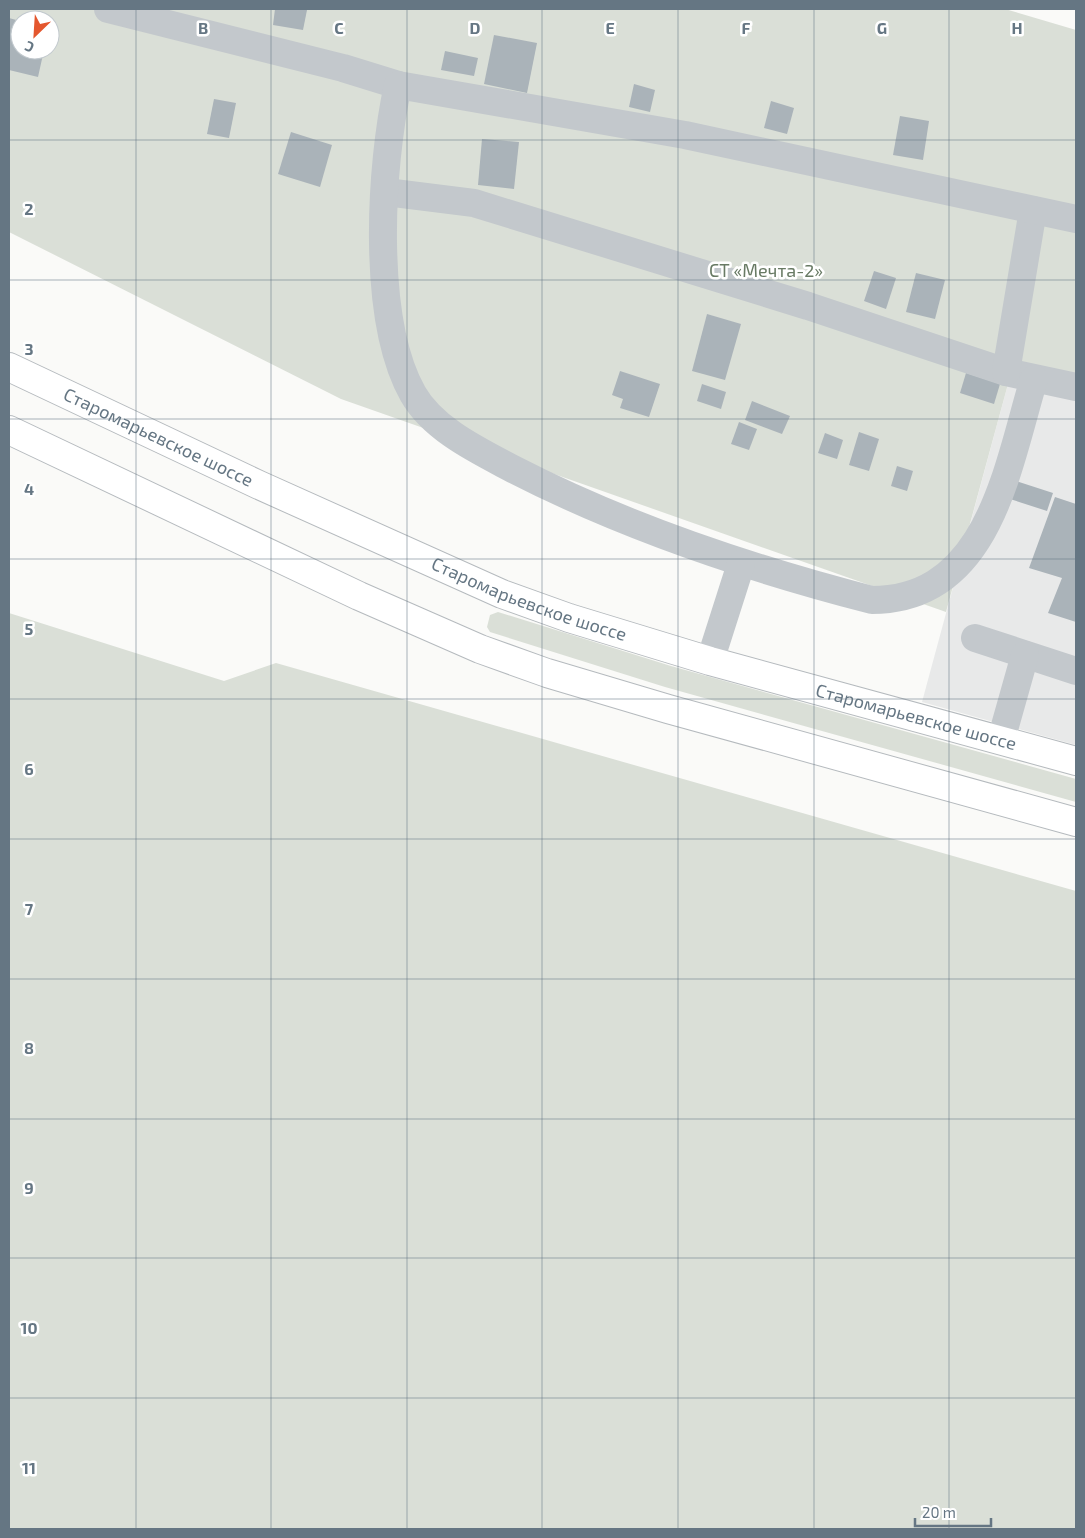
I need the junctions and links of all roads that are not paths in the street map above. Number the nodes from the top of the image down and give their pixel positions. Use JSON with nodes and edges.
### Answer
{"nodes":[{"id":1,"x":108,"y":9,"type":"edge"},
{"id":2,"x":398,"y":85,"type":"junction"},
{"id":3,"x":386,"y":192,"type":"junction"},
{"id":4,"x":1033,"y":210,"type":"junction"},
{"id":5,"x":1076,"y":220,"type":"edge"},
{"id":6,"x":9,"y":367,"type":"edge"},
{"id":7,"x":1006,"y":372,"type":"junction"},
{"id":8,"x":1034,"y":379,"type":"junction"},
{"id":9,"x":1076,"y":387,"type":"edge"},
{"id":10,"x":9,"y":430,"type":"edge"},
{"id":11,"x":741,"y":564,"type":"junction"},
{"id":12,"x":974,"y":638,"type":"dead end"},
{"id":13,"x":1025,"y":656,"type":"junction"},
{"id":14,"x":710,"y":661,"type":"junction"},
{"id":15,"x":1076,"y":671,"type":"edge"},
{"id":16,"x":1001,"y":740,"type":"junction"},
{"id":17,"x":1076,"y":761,"type":"edge"},
{"id":18,"x":1076,"y":822,"type":"edge"}],
"edges":[{"from":1,"to":2,"type":"street"},
{"from":2,"to":3,"type":"street"},
{"from":2,"to":4,"type":"street"},
{"from":3,"to":7,"type":"street"},
{"from":3,"to":11,"type":"street"},
{"from":4,"to":5,"type":"street"},
{"from":4,"to":7,"type":"street"},
{"from":6,"to":14,"type":"main road","name":"Старомарьевское шоссе"},
{"from":7,"to":8,"type":"street"},
{"from":8,"to":9,"type":"street"},
{"from":8,"to":11,"type":"street"},
{"from":10,"to":18,"type":"main road"},
{"from":11,"to":14,"type":"street"},
{"from":12,"to":13,"type":"street"},
{"from":13,"to":15,"type":"street"},
{"from":13,"to":16,"type":"street"},
{"from":14,"to":16,"type":"main road","name":"Старомарьевское шоссе"},
{"from":16,"to":17,"type":"main road","name":"Старомарьевское шоссе"}]}
